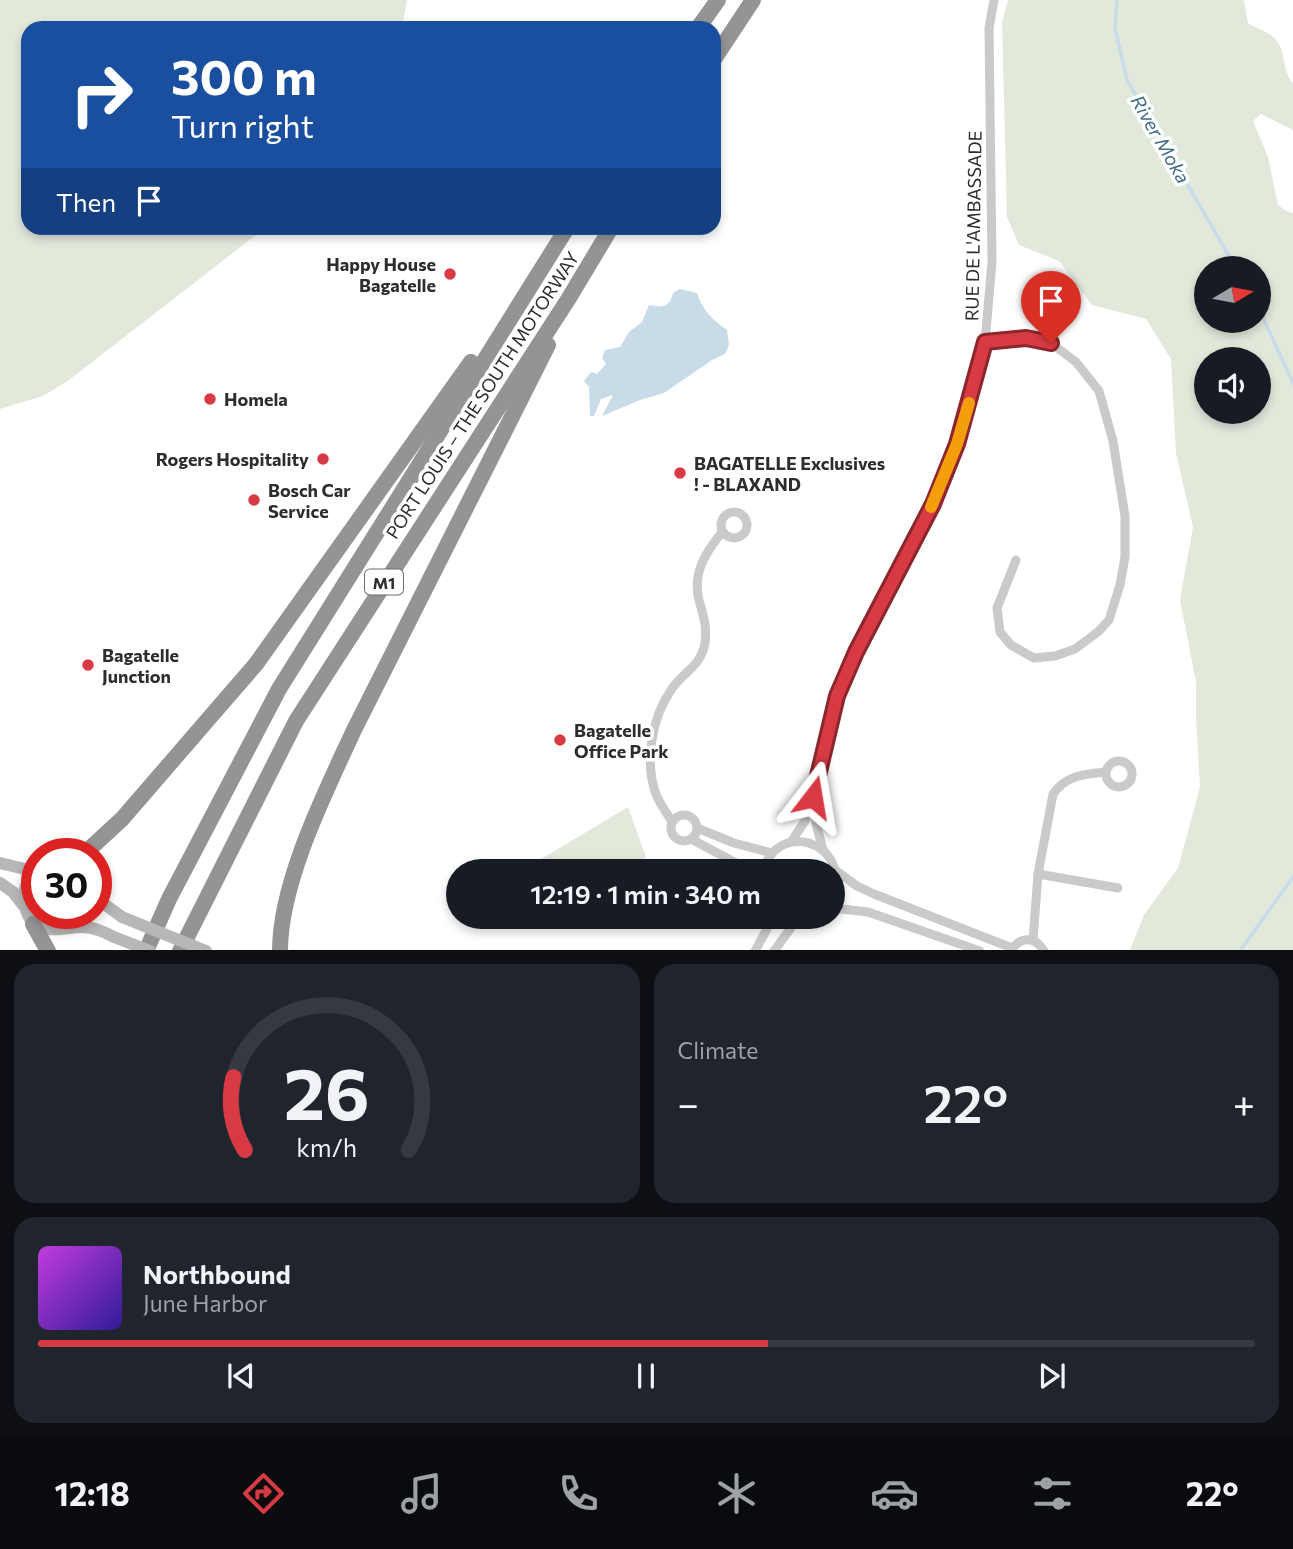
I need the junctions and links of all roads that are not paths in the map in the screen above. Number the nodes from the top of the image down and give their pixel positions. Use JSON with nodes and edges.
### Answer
{"nodes":[{"id":1,"x":718,"y":0,"type":"edge"},
{"id":2,"x":753,"y":0,"type":"edge"},
{"id":3,"x":763,"y":0,"type":"edge"},
{"id":4,"x":994,"y":0,"type":"edge"},
{"id":5,"x":703,"y":21,"type":"edge"},
{"id":6,"x":721,"y":49,"type":"edge"},
{"id":7,"x":721,"y":51,"type":"edge"},
{"id":8,"x":562,"y":235,"type":"edge"},
{"id":9,"x":562,"y":235,"type":"edge"},
{"id":10,"x":607,"y":235,"type":"edge"},
{"id":11,"x":569,"y":298,"type":"junction"},
{"id":12,"x":985,"y":342,"type":"junction"},
{"id":13,"x":722,"y":532,"type":"dead end"},
{"id":14,"x":1016,"y":560,"type":"dead end"},
{"id":15,"x":1106,"y":772,"type":"dead end"},
{"id":16,"x":813,"y":797,"type":"junction"},
{"id":17,"x":672,"y":822,"type":"junction"},
{"id":18,"x":697,"y":828,"type":"junction"},
{"id":19,"x":101,"y":838,"type":"edge"},
{"id":20,"x":691,"y":839,"type":"junction"},
{"id":21,"x":791,"y":842,"type":"junction"},
{"id":22,"x":823,"y":850,"type":"junction"},
{"id":23,"x":772,"y":853,"type":"junction"},
{"id":24,"x":729,"y":859,"type":"edge"},
{"id":25,"x":769,"y":859,"type":"edge"},
{"id":26,"x":831,"y":859,"type":"edge"},
{"id":27,"x":0,"y":863,"type":"edge"},
{"id":28,"x":21,"y":868,"type":"edge"},
{"id":29,"x":1038,"y":874,"type":"junction"},
{"id":30,"x":845,"y":877,"type":"edge"},
{"id":31,"x":0,"y":884,"type":"edge"},
{"id":32,"x":1118,"y":888,"type":"dead end"},
{"id":33,"x":21,"y":902,"type":"edge"},
{"id":34,"x":845,"y":909,"type":"edge"},
{"id":35,"x":112,"y":910,"type":"edge"},
{"id":36,"x":36,"y":929,"type":"edge"},
{"id":37,"x":95,"y":929,"type":"edge"},
{"id":38,"x":767,"y":929,"type":"edge"},
{"id":39,"x":790,"y":929,"type":"edge"},
{"id":40,"x":1033,"y":940,"type":"junction"},
{"id":41,"x":1012,"y":949,"type":"edge"},
{"id":42,"x":48,"y":950,"type":"edge"},
{"id":43,"x":148,"y":950,"type":"edge"},
{"id":44,"x":180,"y":950,"type":"edge"},
{"id":45,"x":206,"y":950,"type":"edge"},
{"id":46,"x":280,"y":950,"type":"edge"},
{"id":47,"x":755,"y":950,"type":"edge"},
{"id":48,"x":774,"y":950,"type":"edge"},
{"id":49,"x":980,"y":950,"type":"edge"},
{"id":50,"x":1044,"y":950,"type":"edge"}],
"edges":[{"from":1,"to":5,"type":"highway"},
{"from":2,"to":6,"type":"highway"},
{"from":3,"to":7,"type":"street"},
{"from":4,"to":12,"type":"street","name":"RUE DE L'AMBASSADE"},
{"from":8,"to":19,"type":"highway"},
{"from":9,"to":43,"type":"highway","name":"PORT LOUIS – THE SOUTH MOTORWAY","number":"M1"},
{"from":10,"to":11,"type":"highway","name":"PORT LOUIS – THE SOUTH MOTORWAY","number":"M1"},
{"from":11,"to":44,"type":"highway","name":"PORT LOUIS – THE SOUTH MOTORWAY","number":"M1"},
{"from":11,"to":46,"type":"highway"},
{"from":12,"to":14,"type":"street"},
{"from":12,"to":16,"type":"street","name":"RUE DE L'AMBASSADE"},
{"from":13,"to":17,"type":"street"},
{"from":15,"to":29,"type":"street"},
{"from":16,"to":21,"type":"street"},
{"from":16,"to":22,"type":"street"},
{"from":17,"to":18,"type":"street"},
{"from":17,"to":20,"type":"street"},
{"from":18,"to":20,"type":"street"},
{"from":18,"to":23,"type":"street"},
{"from":20,"to":24,"type":"street"},
{"from":21,"to":22,"type":"street"},
{"from":21,"to":23,"type":"street"},
{"from":22,"to":26,"type":"street"},
{"from":23,"to":25,"type":"street"},
{"from":27,"to":28,"type":"main road"},
{"from":29,"to":32,"type":"street"},
{"from":29,"to":40,"type":"street"},
{"from":30,"to":41,"type":"street"},
{"from":31,"to":33,"type":"main road"},
{"from":34,"to":49,"type":"street"},
{"from":35,"to":45,"type":"main road","bridge":true},
{"from":36,"to":42,"type":"highway"},
{"from":37,"to":43,"type":"main road","bridge":true},
{"from":38,"to":47,"type":"street"},
{"from":39,"to":48,"type":"street"},
{"from":40,"to":41,"type":"street"},
{"from":40,"to":50,"type":"street"}]}
